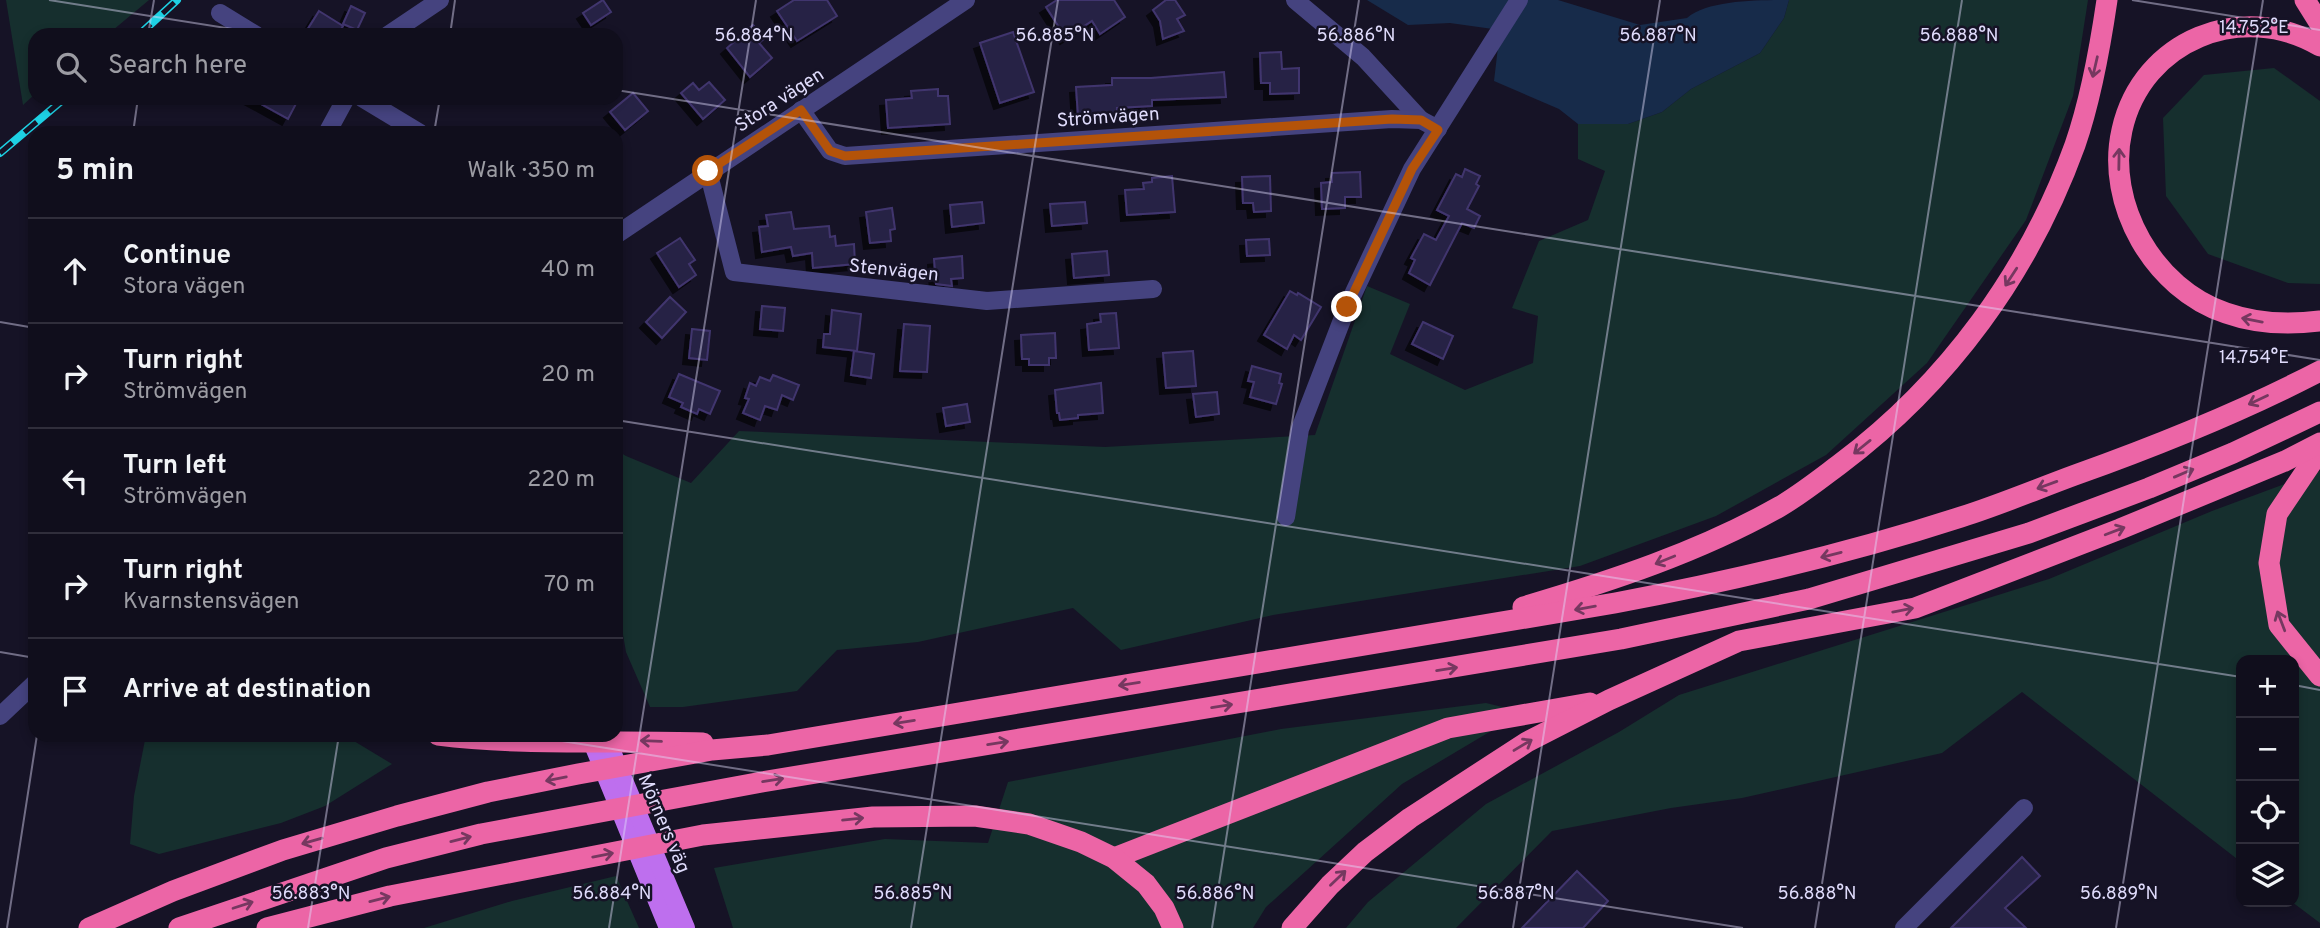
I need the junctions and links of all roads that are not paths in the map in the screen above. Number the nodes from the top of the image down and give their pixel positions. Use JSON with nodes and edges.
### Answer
{"nodes":[{"id":1,"x":440,"y":0,"type":"edge"},
{"id":2,"x":966,"y":0,"type":"edge"},
{"id":3,"x":1295,"y":0,"type":"edge"},
{"id":4,"x":1520,"y":0,"type":"edge"},
{"id":5,"x":2107,"y":0,"type":"edge"},
{"id":6,"x":2305,"y":0,"type":"edge"},
{"id":7,"x":220,"y":13,"type":"dead end"},
{"id":8,"x":2320,"y":24,"type":"edge"},
{"id":9,"x":245,"y":28,"type":"edge"},
{"id":10,"x":398,"y":28,"type":"edge"},
{"id":11,"x":2320,"y":46,"type":"edge"},
{"id":12,"x":342,"y":105,"type":"edge"},
{"id":13,"x":374,"y":105,"type":"edge"},
{"id":14,"x":801,"y":110,"type":"junction"},
{"id":15,"x":1421,"y":120,"type":"junction"},
{"id":16,"x":331,"y":126,"type":"edge"},
{"id":17,"x":408,"y":126,"type":"edge"},
{"id":18,"x":1438,"y":130,"type":"junction"},
{"id":19,"x":708,"y":171,"type":"junction"},
{"id":20,"x":623,"y":230,"type":"edge"},
{"id":21,"x":1153,"y":289,"type":"dead end"},
{"id":22,"x":2320,"y":321,"type":"edge"},
{"id":23,"x":2320,"y":371,"type":"edge"},
{"id":24,"x":2320,"y":412,"type":"edge"},
{"id":25,"x":2320,"y":443,"type":"edge"},
{"id":26,"x":2320,"y":456,"type":"edge"},
{"id":27,"x":1286,"y":517,"type":"dead end"},
{"id":28,"x":1433,"y":634,"type":"junction"},
{"id":29,"x":2320,"y":676,"type":"edge"},
{"id":30,"x":28,"y":690,"type":"edge"},
{"id":31,"x":1609,"y":700,"type":"junction"},
{"id":32,"x":0,"y":716,"type":"edge"},
{"id":33,"x":623,"y":740,"type":"edge"},
{"id":34,"x":592,"y":742,"type":"edge"},
{"id":35,"x":607,"y":742,"type":"edge"},
{"id":36,"x":768,"y":744,"type":"junction"},
{"id":37,"x":2024,"y":808,"type":"dead end"},
{"id":38,"x":1114,"y":858,"type":"junction"},
{"id":39,"x":652,"y":867,"type":"junction"},
{"id":40,"x":89,"y":928,"type":"edge"},
{"id":41,"x":179,"y":928,"type":"edge"},
{"id":42,"x":267,"y":928,"type":"edge"},
{"id":43,"x":668,"y":928,"type":"edge"},
{"id":44,"x":686,"y":928,"type":"edge"},
{"id":45,"x":1173,"y":928,"type":"edge"},
{"id":46,"x":1292,"y":928,"type":"edge"},
{"id":47,"x":1904,"y":928,"type":"edge"}],
"edges":[{"from":1,"to":10,"type":"street"},
{"from":2,"to":14,"type":"street","name":"Stora vägen"},
{"from":3,"to":15,"type":"street"},
{"from":4,"to":18,"type":"street"},
{"from":5,"to":28,"type":"highway","one_way":true},
{"from":6,"to":8,"type":"highway"},
{"from":7,"to":9,"type":"street"},
{"from":22,"to":11,"type":"highway","one_way":true},
{"from":12,"to":16,"type":"street"},
{"from":13,"to":17,"type":"street"},
{"from":14,"to":15,"type":"street","name":"Strömvägen"},
{"from":14,"to":19,"type":"street","name":"Stora vägen"},
{"from":15,"to":18,"type":"street","name":"Strömvägen"},
{"from":18,"to":27,"type":"street"},
{"from":19,"to":20,"type":"street","name":"Stora vägen"},
{"from":19,"to":21,"type":"street","name":"Stenvägen"},
{"from":23,"to":28,"type":"highway","one_way":true},
{"from":41,"to":24,"type":"highway","one_way":true},
{"from":31,"to":25,"type":"highway","one_way":true},
{"from":29,"to":26,"type":"highway","one_way":true},
{"from":28,"to":36,"type":"highway","one_way":true},
{"from":30,"to":32,"type":"street"},
{"from":31,"to":38,"type":"highway"},
{"from":46,"to":31,"type":"highway","one_way":true},
{"from":36,"to":33,"type":"highway","one_way":true},
{"from":34,"to":39,"type":"main road","name":"Mörners väg"},
{"from":35,"to":39,"type":"main road","name":"Mörners väg"},
{"from":36,"to":40,"type":"highway","one_way":true},
{"from":37,"to":47,"type":"street"},
{"from":42,"to":38,"type":"highway","one_way":true},
{"from":38,"to":45,"type":"highway"},
{"from":39,"to":43,"type":"main road","name":"Mörners väg"},
{"from":39,"to":44,"type":"main road","name":"Mörners väg"}]}
